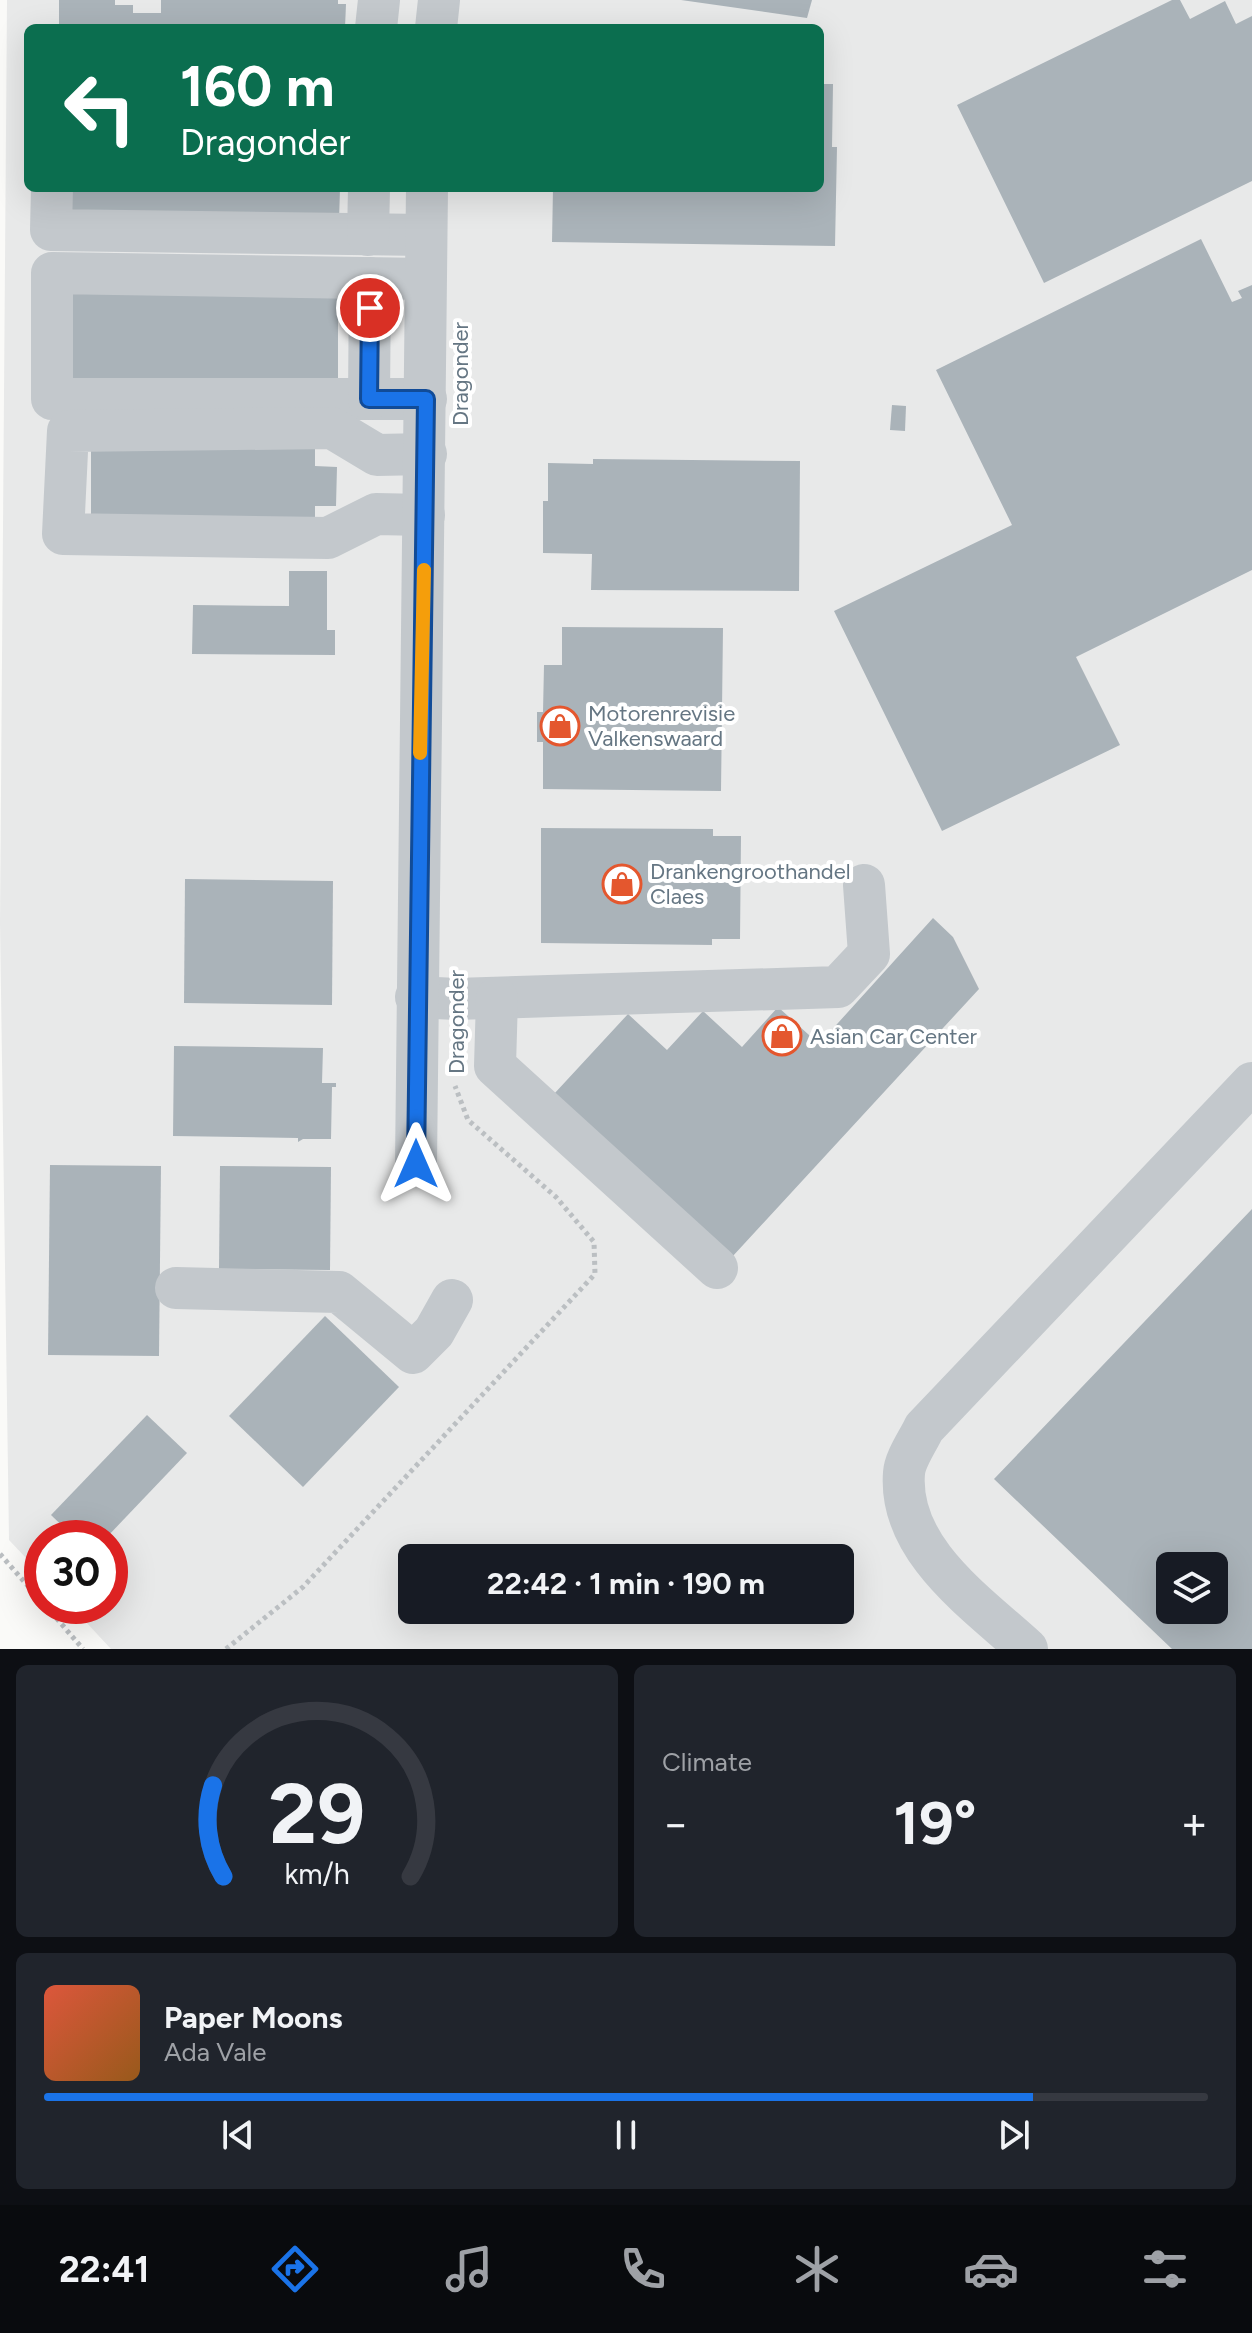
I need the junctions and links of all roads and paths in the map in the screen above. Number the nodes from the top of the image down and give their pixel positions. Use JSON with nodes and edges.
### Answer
{"nodes":[{"id":1,"x":379,"y":0,"type":"edge"},
{"id":2,"x":439,"y":0,"type":"edge"},
{"id":3,"x":376,"y":24,"type":"edge"},
{"id":4,"x":436,"y":24,"type":"edge"},
{"id":5,"x":52,"y":192,"type":"edge"},
{"id":6,"x":369,"y":192,"type":"edge"},
{"id":7,"x":427,"y":192,"type":"edge"},
{"id":8,"x":368,"y":235,"type":"junction"},
{"id":9,"x":426,"y":235,"type":"junction"},
{"id":10,"x":370,"y":278,"type":"junction"},
{"id":11,"x":425,"y":279,"type":"junction"},
{"id":12,"x":369,"y":399,"type":"junction"},
{"id":13,"x":426,"y":399,"type":"junction"},
{"id":14,"x":426,"y":454,"type":"junction"},
{"id":15,"x":377,"y":455,"type":"junction"},
{"id":16,"x":376,"y":514,"type":"junction"},
{"id":17,"x":424,"y":515,"type":"junction"},
{"id":18,"x":864,"y":885,"type":"dead end"},
{"id":19,"x":416,"y":997,"type":"junction"},
{"id":20,"x":497,"y":998,"type":"junction"},
{"id":21,"x":455,"y":1071,"type":"dead end"},
{"id":22,"x":1252,"y":1083,"type":"edge"},
{"id":23,"x":416,"y":1164,"type":"dead end"},
{"id":24,"x":717,"y":1268,"type":"dead end"},
{"id":25,"x":176,"y":1288,"type":"dead end"},
{"id":26,"x":452,"y":1300,"type":"dead end"},
{"id":27,"x":0,"y":1554,"type":"edge"},
{"id":28,"x":24,"y":1581,"type":"edge"},
{"id":29,"x":61,"y":1624,"type":"edge"},
{"id":30,"x":83,"y":1649,"type":"edge"},
{"id":31,"x":226,"y":1649,"type":"edge"},
{"id":32,"x":1027,"y":1649,"type":"edge"}],
"edges":[{"from":1,"to":3,"type":"street"},
{"from":2,"to":4,"type":"street"},
{"from":5,"to":8,"type":"street"},
{"from":6,"to":8,"type":"street"},
{"from":7,"to":9,"type":"street","name":"Dragonder"},
{"from":8,"to":9,"type":"street"},
{"from":9,"to":11,"type":"street","name":"Dragonder"},
{"from":10,"to":11,"type":"street","name":"Dragonder"},
{"from":10,"to":12,"type":"street"},
{"from":10,"to":12,"type":"street","name":"Dragonder"},
{"from":11,"to":13,"type":"street","name":"Dragonder"},
{"from":12,"to":13,"type":"street","name":"Dragonder"},
{"from":13,"to":14,"type":"street","name":"Dragonder"},
{"from":14,"to":15,"type":"street"},
{"from":14,"to":17,"type":"street","name":"Dragonder"},
{"from":15,"to":16,"type":"street"},
{"from":15,"to":16,"type":"street"},
{"from":16,"to":17,"type":"street"},
{"from":17,"to":19,"type":"street","name":"Dragonder"},
{"from":18,"to":20,"type":"street"},
{"from":19,"to":20,"type":"street"},
{"from":19,"to":23,"type":"street","name":"Dragonder"},
{"from":20,"to":24,"type":"street"},
{"from":21,"to":31,"type":"path","name":"Dragonder"},
{"from":22,"to":32,"type":"street"},
{"from":25,"to":26,"type":"street"},
{"from":27,"to":28,"type":"path"},
{"from":29,"to":30,"type":"path"}]}
